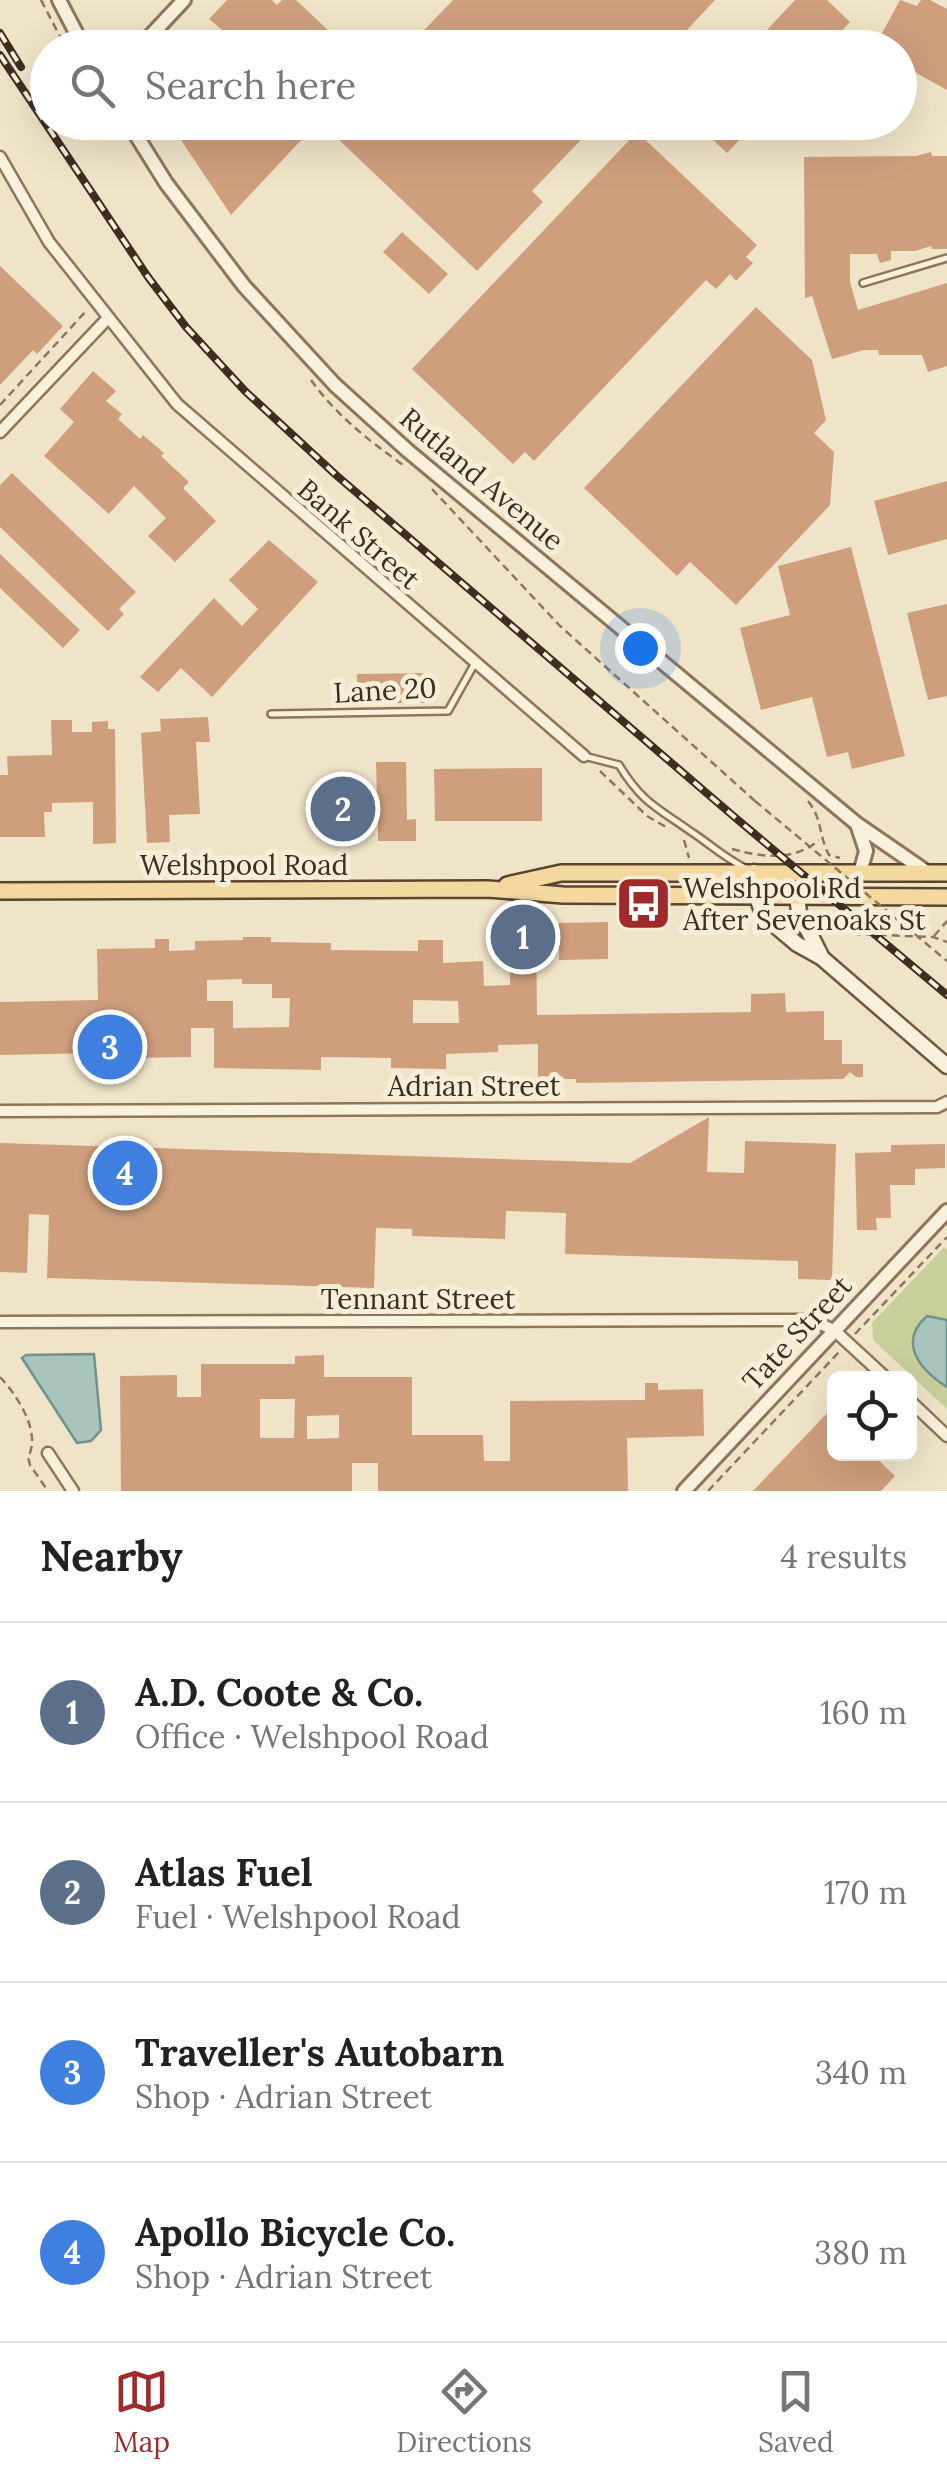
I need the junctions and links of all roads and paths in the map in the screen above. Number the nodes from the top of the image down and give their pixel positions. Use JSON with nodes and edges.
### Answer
{"nodes":[{"id":1,"x":41,"y":0,"type":"edge"},
{"id":2,"x":59,"y":0,"type":"edge"},
{"id":3,"x":184,"y":0,"type":"edge"},
{"id":4,"x":57,"y":30,"type":"edge"},
{"id":5,"x":75,"y":30,"type":"edge"},
{"id":6,"x":156,"y":30,"type":"edge"},
{"id":7,"x":139,"y":140,"type":"edge"},
{"id":8,"x":0,"y":157,"type":"edge"},
{"id":9,"x":947,"y":258,"type":"edge"},
{"id":10,"x":863,"y":283,"type":"dead end"},
{"id":11,"x":88,"y":311,"type":"dead end"},
{"id":12,"x":107,"y":319,"type":"junction"},
{"id":13,"x":0,"y":405,"type":"edge"},
{"id":14,"x":0,"y":432,"type":"edge"},
{"id":15,"x":475,"y":662,"type":"junction"},
{"id":16,"x":271,"y":714,"type":"dead end"},
{"id":17,"x":584,"y":756,"type":"joint"},
{"id":18,"x":755,"y":802,"type":"dead end"},
{"id":19,"x":857,"y":824,"type":"junction"},
{"id":20,"x":820,"y":838,"type":"dead end"},
{"id":21,"x":718,"y":853,"type":"junction"},
{"id":22,"x":754,"y":872,"type":"junction"},
{"id":23,"x":774,"y":872,"type":"junction"},
{"id":24,"x":860,"y":872,"type":"junction"},
{"id":25,"x":928,"y":872,"type":"junction"},
{"id":26,"x":947,"y":873,"type":"edge"},
{"id":27,"x":488,"y":888,"type":"junction"},
{"id":28,"x":0,"y":890,"type":"edge"},
{"id":29,"x":756,"y":895,"type":"junction"},
{"id":30,"x":797,"y":896,"type":"junction"},
{"id":31,"x":947,"y":897,"type":"edge"},
{"id":32,"x":820,"y":912,"type":"dead end"},
{"id":33,"x":947,"y":921,"type":"edge"},
{"id":34,"x":933,"y":937,"type":"junction"},
{"id":35,"x":947,"y":942,"type":"edge"},
{"id":36,"x":822,"y":958,"type":"junction"},
{"id":37,"x":947,"y":960,"type":"edge"},
{"id":38,"x":947,"y":1066,"type":"edge"},
{"id":39,"x":947,"y":1102,"type":"edge"},
{"id":40,"x":0,"y":1111,"type":"edge"},
{"id":41,"x":947,"y":1210,"type":"edge"},
{"id":42,"x":947,"y":1237,"type":"edge"},
{"id":43,"x":0,"y":1322,"type":"edge"},
{"id":44,"x":834,"y":1330,"type":"junction"},
{"id":45,"x":847,"y":1342,"type":"junction"},
{"id":46,"x":878,"y":1371,"type":"edge"},
{"id":47,"x":0,"y":1377,"type":"edge"},
{"id":48,"x":917,"y":1408,"type":"edge"},
{"id":49,"x":947,"y":1436,"type":"edge"},
{"id":50,"x":48,"y":1454,"type":"dead end"},
{"id":51,"x":48,"y":1491,"type":"edge"},
{"id":52,"x":73,"y":1491,"type":"edge"},
{"id":53,"x":684,"y":1491,"type":"edge"},
{"id":54,"x":708,"y":1491,"type":"edge"}],
"edges":[{"from":1,"to":4,"type":"path"},
{"from":2,"to":5,"type":"street"},
{"from":3,"to":6,"type":"street"},
{"from":7,"to":19,"type":"street","name":"Rutland Avenue"},
{"from":8,"to":12,"type":"street","name":"Bank Street"},
{"from":9,"to":10,"type":"lane"},
{"from":11,"to":13,"type":"path"},
{"from":12,"to":14,"type":"street"},
{"from":12,"to":15,"type":"street","name":"Bank Street"},
{"from":15,"to":16,"type":"lane","name":"Lane 20"},
{"from":15,"to":17,"type":"street","name":"Bank Street"},
{"from":17,"to":21,"type":"lane","name":"Bank Street"},
{"from":18,"to":37,"type":"path","bridge":true},
{"from":19,"to":24,"type":"street"},
{"from":19,"to":25,"type":"street","name":"Rutland Avenue"},
{"from":20,"to":21,"type":"path"},
{"from":21,"to":22,"type":"lane","name":"Bank Street"},
{"from":22,"to":23,"type":"main road","name":"Welshpool Road"},
{"from":22,"to":27,"type":"main road","name":"Welshpool Road"},
{"from":22,"to":29,"type":"main road"},
{"from":23,"to":24,"type":"main road","name":"Welshpool Road"},
{"from":23,"to":30,"type":"main road"},
{"from":24,"to":25,"type":"main road","name":"Welshpool Road"},
{"from":25,"to":26,"type":"main road","name":"Welshpool Road"},
{"from":27,"to":28,"type":"main road","name":"Welshpool Road"},
{"from":27,"to":29,"type":"main road","name":"Welshpool Road"},
{"from":29,"to":30,"type":"main road","name":"Welshpool Road"},
{"from":29,"to":36,"type":"main road"},
{"from":30,"to":31,"type":"main road","name":"Welshpool Road"},
{"from":30,"to":36,"type":"main road"},
{"from":32,"to":34,"type":"path"},
{"from":33,"to":34,"type":"path"},
{"from":34,"to":35,"type":"path"},
{"from":36,"to":38,"type":"main road"},
{"from":39,"to":40,"type":"street","name":"Adrian Street"},
{"from":41,"to":44,"type":"street","name":"Tate Street"},
{"from":42,"to":45,"type":"path"},
{"from":43,"to":44,"type":"street","name":"Tennant Street"},
{"from":44,"to":45,"type":"street"},
{"from":44,"to":53,"type":"street","name":"Tate Street"},
{"from":45,"to":46,"type":"street"},
{"from":45,"to":54,"type":"path"},
{"from":47,"to":51,"type":"path"},
{"from":48,"to":49,"type":"street"},
{"from":50,"to":52,"type":"street"}]}
